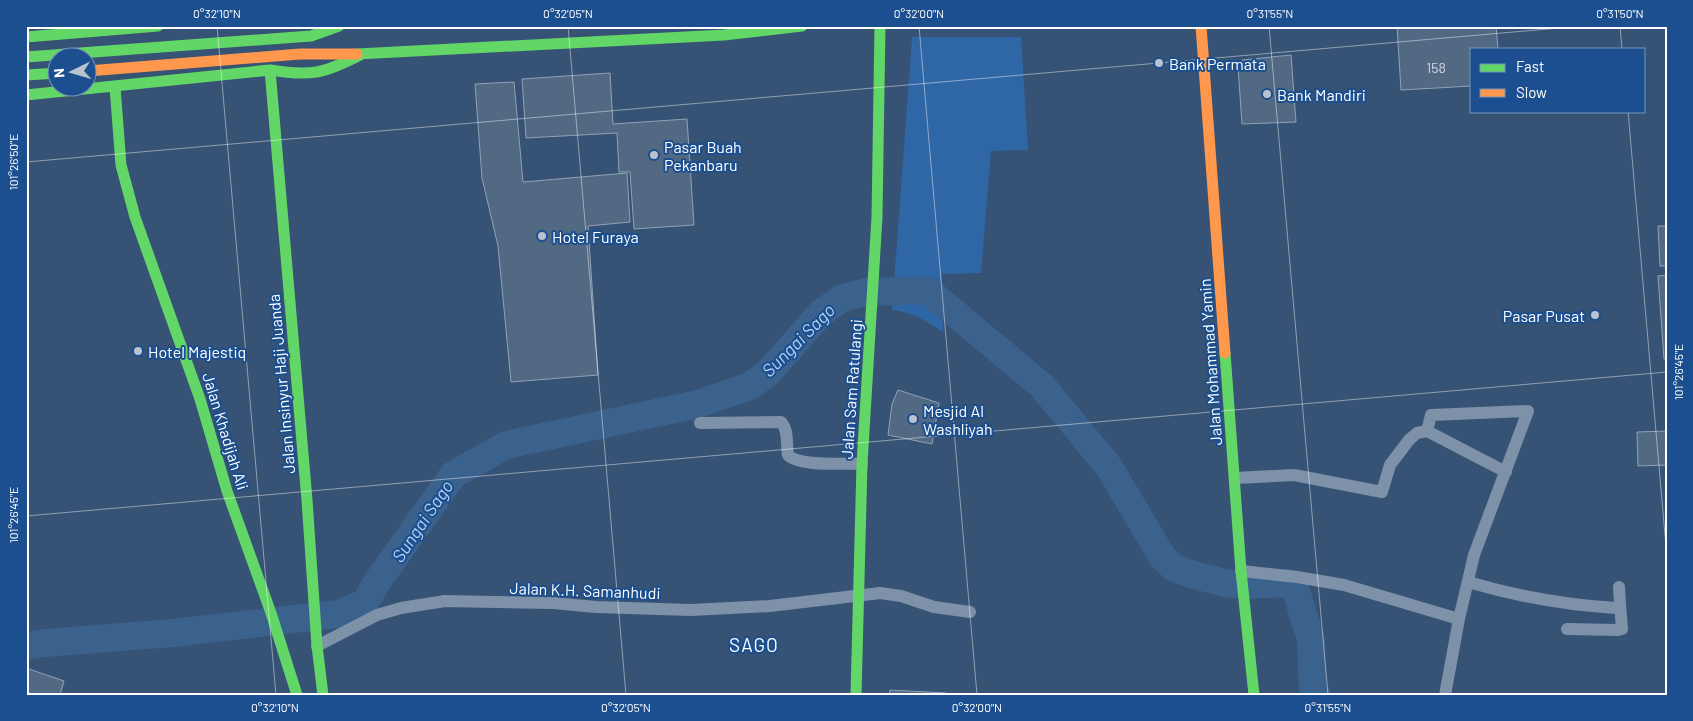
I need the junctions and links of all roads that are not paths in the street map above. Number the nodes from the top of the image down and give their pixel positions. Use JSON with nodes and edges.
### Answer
{"nodes":[{"id":1,"x":158,"y":26,"type":"edge"},
{"id":2,"x":339,"y":26,"type":"edge"},
{"id":3,"x":802,"y":26,"type":"edge"},
{"id":4,"x":880,"y":26,"type":"edge"},
{"id":5,"x":1201,"y":26,"type":"edge"},
{"id":6,"x":77,"y":30,"type":"edge"},
{"id":7,"x":26,"y":37,"type":"edge"},
{"id":8,"x":362,"y":54,"type":"junction"},
{"id":9,"x":26,"y":57,"type":"edge"},
{"id":10,"x":98,"y":70,"type":"edge"},
{"id":11,"x":270,"y":70,"type":"junction"},
{"id":12,"x":48,"y":74,"type":"edge"},
{"id":13,"x":26,"y":75,"type":"edge"},
{"id":14,"x":115,"y":87,"type":"junction"},
{"id":15,"x":26,"y":95,"type":"edge"},
{"id":16,"x":700,"y":423,"type":"dead end"},
{"id":17,"x":1427,"y":432,"type":"junction"},
{"id":18,"x":862,"y":464,"type":"junction"},
{"id":19,"x":1506,"y":472,"type":"junction"},
{"id":20,"x":1235,"y":478,"type":"junction"},
{"id":21,"x":1242,"y":574,"type":"junction"},
{"id":22,"x":1468,"y":582,"type":"junction"},
{"id":23,"x":1619,"y":587,"type":"dead end"},
{"id":24,"x":859,"y":594,"type":"junction"},
{"id":25,"x":1620,"y":604,"type":"junction"},
{"id":26,"x":970,"y":612,"type":"dead end"},
{"id":27,"x":1459,"y":619,"type":"junction"},
{"id":28,"x":1567,"y":629,"type":"dead end"},
{"id":29,"x":317,"y":646,"type":"junction"},
{"id":30,"x":297,"y":695,"type":"edge"},
{"id":31,"x":323,"y":695,"type":"edge"},
{"id":32,"x":856,"y":695,"type":"edge"},
{"id":33,"x":1254,"y":695,"type":"edge"},
{"id":34,"x":1445,"y":695,"type":"edge"}],
"edges":[{"from":1,"to":6,"type":"main road"},
{"from":2,"to":9,"type":"main road"},
{"from":3,"to":8,"type":"main road"},
{"from":4,"to":18,"type":"main road","name":"Jalan Sam Ratulangi"},
{"from":5,"to":20,"type":"main road","name":"Jalan Mohammad Yamin"},
{"from":6,"to":7,"type":"main road"},
{"from":8,"to":10,"type":"main road"},
{"from":8,"to":11,"type":"main road"},
{"from":11,"to":14,"type":"main road"},
{"from":11,"to":29,"type":"main road","name":"Jalan Insinyur Haji Juanda"},
{"from":12,"to":13,"type":"main road"},
{"from":14,"to":15,"type":"main road"},
{"from":14,"to":30,"type":"main road","name":"Jalan Khadijah Ali"},
{"from":16,"to":18,"type":"street"},
{"from":17,"to":19,"type":"street"},
{"from":17,"to":19,"type":"street"},
{"from":17,"to":20,"type":"street"},
{"from":18,"to":24,"type":"main road","name":"Jalan Sam Ratulangi"},
{"from":19,"to":22,"type":"street"},
{"from":20,"to":21,"type":"main road","name":"Jalan Mohammad Yamin"},
{"from":21,"to":27,"type":"street"},
{"from":21,"to":33,"type":"main road","name":"Jalan Mohammad Yamin"},
{"from":22,"to":25,"type":"street"},
{"from":22,"to":27,"type":"street"},
{"from":23,"to":25,"type":"street"},
{"from":24,"to":26,"type":"street","name":"Jalan K.H. Samanhudi"},
{"from":24,"to":29,"type":"street","name":"Jalan K.H. Samanhudi"},
{"from":24,"to":32,"type":"main road","name":"Jalan Sam Ratulangi"},
{"from":25,"to":28,"type":"street"},
{"from":27,"to":34,"type":"street"},
{"from":29,"to":31,"type":"main road","name":"Jalan Insinyur Haji Juanda"}]}
